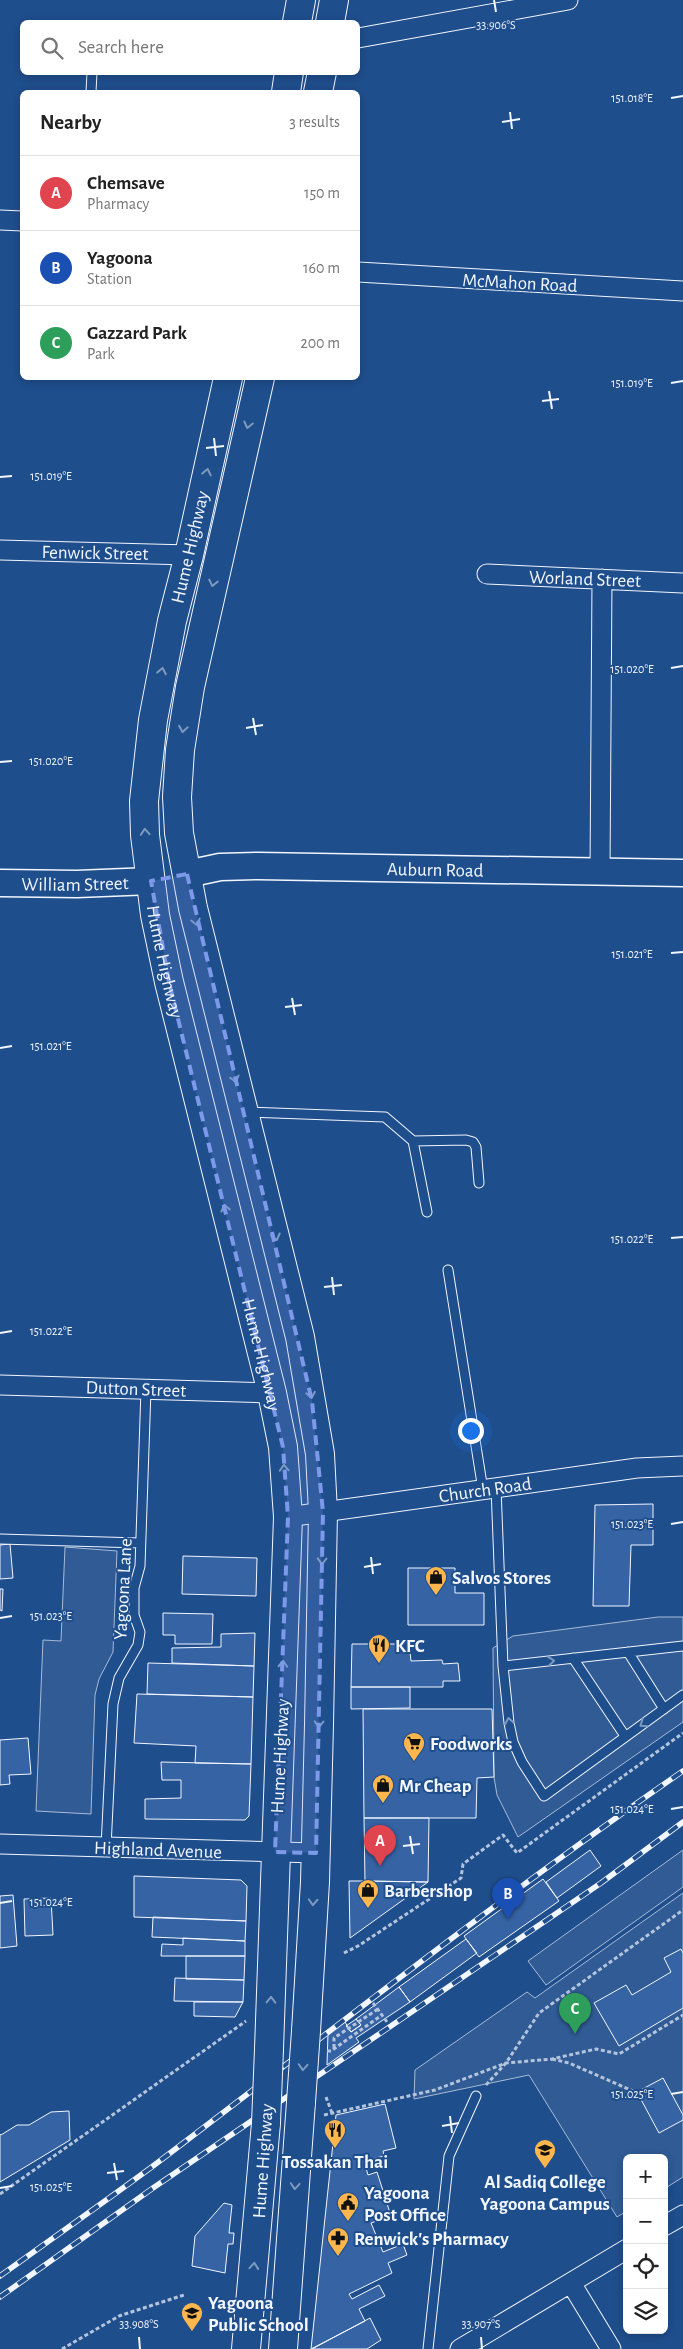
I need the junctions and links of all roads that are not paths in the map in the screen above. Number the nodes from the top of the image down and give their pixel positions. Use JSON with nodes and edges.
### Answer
{"nodes":[{"id":1,"x":301,"y":0,"type":"edge"},
{"id":2,"x":334,"y":0,"type":"edge"},
{"id":3,"x":568,"y":0,"type":"edge"},
{"id":4,"x":474,"y":8,"type":"edge"},
{"id":5,"x":297,"y":20,"type":"edge"},
{"id":6,"x":330,"y":20,"type":"edge"},
{"id":7,"x":360,"y":37,"type":"edge"},
{"id":8,"x":92,"y":75,"type":"edge"},
{"id":9,"x":289,"y":75,"type":"edge"},
{"id":10,"x":321,"y":75,"type":"edge"},
{"id":11,"x":91,"y":90,"type":"edge"},
{"id":12,"x":286,"y":90,"type":"edge"},
{"id":13,"x":318,"y":90,"type":"edge"},
{"id":14,"x":0,"y":220,"type":"edge"},
{"id":15,"x":20,"y":221,"type":"edge"},
{"id":16,"x":360,"y":272,"type":"edge"},
{"id":17,"x":683,"y":291,"type":"edge"},
{"id":18,"x":228,"y":380,"type":"edge"},
{"id":19,"x":260,"y":380,"type":"edge"},
{"id":20,"x":0,"y":550,"type":"edge"},
{"id":21,"x":189,"y":555,"type":"junction"},
{"id":22,"x":487,"y":574,"type":"dead end"},
{"id":23,"x":602,"y":579,"type":"junction"},
{"id":24,"x":683,"y":583,"type":"edge"},
{"id":25,"x":600,"y":872,"type":"junction"},
{"id":26,"x":683,"y":873,"type":"edge"},
{"id":27,"x":187,"y":874,"type":"junction"},
{"id":28,"x":151,"y":881,"type":"junction"},
{"id":29,"x":0,"y":883,"type":"edge"},
{"id":30,"x":244,"y":1112,"type":"junction"},
{"id":31,"x":413,"y":1141,"type":"junction"},
{"id":32,"x":479,"y":1183,"type":"dead end"},
{"id":33,"x":427,"y":1212,"type":"dead end"},
{"id":34,"x":448,"y":1270,"type":"dead end"},
{"id":35,"x":0,"y":1385,"type":"edge"},
{"id":36,"x":146,"y":1388,"type":"junction"},
{"id":37,"x":272,"y":1392,"type":"junction"},
{"id":38,"x":683,"y":1466,"type":"edge"},
{"id":39,"x":490,"y":1489,"type":"junction"},
{"id":40,"x":323,"y":1512,"type":"junction"},
{"id":41,"x":288,"y":1517,"type":"junction"},
{"id":42,"x":0,"y":1539,"type":"edge"},
{"id":43,"x":140,"y":1543,"type":"junction"},
{"id":44,"x":683,"y":1646,"type":"edge"},
{"id":45,"x":628,"y":1652,"type":"junction"},
{"id":46,"x":573,"y":1658,"type":"junction"},
{"id":47,"x":503,"y":1666,"type":"junction"},
{"id":48,"x":683,"y":1696,"type":"edge"},
{"id":49,"x":664,"y":1709,"type":"junction"},
{"id":50,"x":625,"y":1736,"type":"junction"},
{"id":51,"x":0,"y":1844,"type":"edge"},
{"id":52,"x":106,"y":1847,"type":"junction"},
{"id":53,"x":275,"y":1852,"type":"junction"},
{"id":54,"x":316,"y":1854,"type":"junction"},
{"id":55,"x":476,"y":2096,"type":"road end"},
{"id":56,"x":683,"y":2215,"type":"edge"},
{"id":57,"x":668,"y":2224,"type":"edge"},
{"id":58,"x":623,"y":2251,"type":"edge"},
{"id":59,"x":572,"y":2282,"type":"junction"},
{"id":60,"x":246,"y":2349,"type":"edge"},
{"id":61,"x":283,"y":2349,"type":"edge"},
{"id":62,"x":428,"y":2349,"type":"edge"},
{"id":63,"x":460,"y":2349,"type":"edge"},
{"id":64,"x":611,"y":2349,"type":"edge"}],
"edges":[{"from":1,"to":5,"type":"highway"},
{"from":2,"to":6,"type":"highway"},
{"from":3,"to":4,"type":"street"},
{"from":4,"to":7,"type":"street"},
{"from":8,"to":11,"type":"lane"},
{"from":9,"to":12,"type":"highway"},
{"from":10,"to":13,"type":"highway"},
{"from":14,"to":15,"type":"street"},
{"from":16,"to":17,"type":"street","name":"McMahon Road"},
{"from":21,"to":18,"type":"highway","name":"Hume Highway","one_way":true},
{"from":19,"to":27,"type":"highway","name":"Hume Highway","one_way":true},
{"from":20,"to":21,"type":"street","name":"Fenwick Street"},
{"from":28,"to":21,"type":"highway","name":"Hume Highway","one_way":true},
{"from":22,"to":23,"type":"street","name":"Worland Street"},
{"from":23,"to":24,"type":"street","name":"Worland Street"},
{"from":23,"to":25,"type":"street"},
{"from":25,"to":26,"type":"main road","name":"Auburn Road"},
{"from":25,"to":27,"type":"main road","name":"Auburn Road"},
{"from":27,"to":28,"type":"highway"},
{"from":27,"to":30,"type":"highway","name":"Hume Highway","one_way":true},
{"from":28,"to":29,"type":"main road","name":"William Street"},
{"from":37,"to":28,"type":"highway","name":"Hume Highway","one_way":true},
{"from":30,"to":31,"type":"lane"},
{"from":30,"to":40,"type":"highway","name":"Hume Highway","one_way":true},
{"from":31,"to":32,"type":"lane"},
{"from":31,"to":33,"type":"lane"},
{"from":34,"to":39,"type":"lane"},
{"from":35,"to":36,"type":"street","name":"Dutton Street"},
{"from":36,"to":37,"type":"street","name":"Dutton Street"},
{"from":36,"to":43,"type":"lane","name":"Yagoona Lane"},
{"from":41,"to":37,"type":"highway","name":"Hume Highway","one_way":true},
{"from":38,"to":39,"type":"street","name":"Church Road"},
{"from":39,"to":40,"type":"street","name":"Church Road"},
{"from":39,"to":47,"type":"lane"},
{"from":40,"to":41,"type":"street","name":"Church Road"},
{"from":40,"to":54,"type":"highway","name":"Hume Highway","one_way":true},
{"from":53,"to":41,"type":"highway","name":"Hume Highway","one_way":true},
{"from":42,"to":43,"type":"lane"},
{"from":43,"to":52,"type":"lane","name":"Yagoona Lane"},
{"from":44,"to":45,"type":"lane"},
{"from":45,"to":46,"type":"lane"},
{"from":45,"to":49,"type":"lane"},
{"from":47,"to":46,"type":"lane","one_way":true},
{"from":46,"to":50,"type":"lane"},
{"from":50,"to":47,"type":"lane","one_way":true},
{"from":48,"to":49,"type":"lane"},
{"from":49,"to":50,"type":"lane","one_way":true},
{"from":51,"to":52,"type":"street","name":"Highland Avenue"},
{"from":52,"to":53,"type":"street","name":"Highland Avenue"},
{"from":53,"to":54,"type":"street","name":"Highland Avenue"},
{"from":60,"to":53,"type":"highway","name":"Hume Highway","one_way":true,"bridge":true},
{"from":54,"to":61,"type":"highway","name":"Hume Highway","one_way":true,"bridge":true},
{"from":55,"to":62,"type":"lane"},
{"from":56,"to":57,"type":"street"},
{"from":58,"to":59,"type":"street"},
{"from":59,"to":63,"type":"street"},
{"from":59,"to":64,"type":"street"}]}
